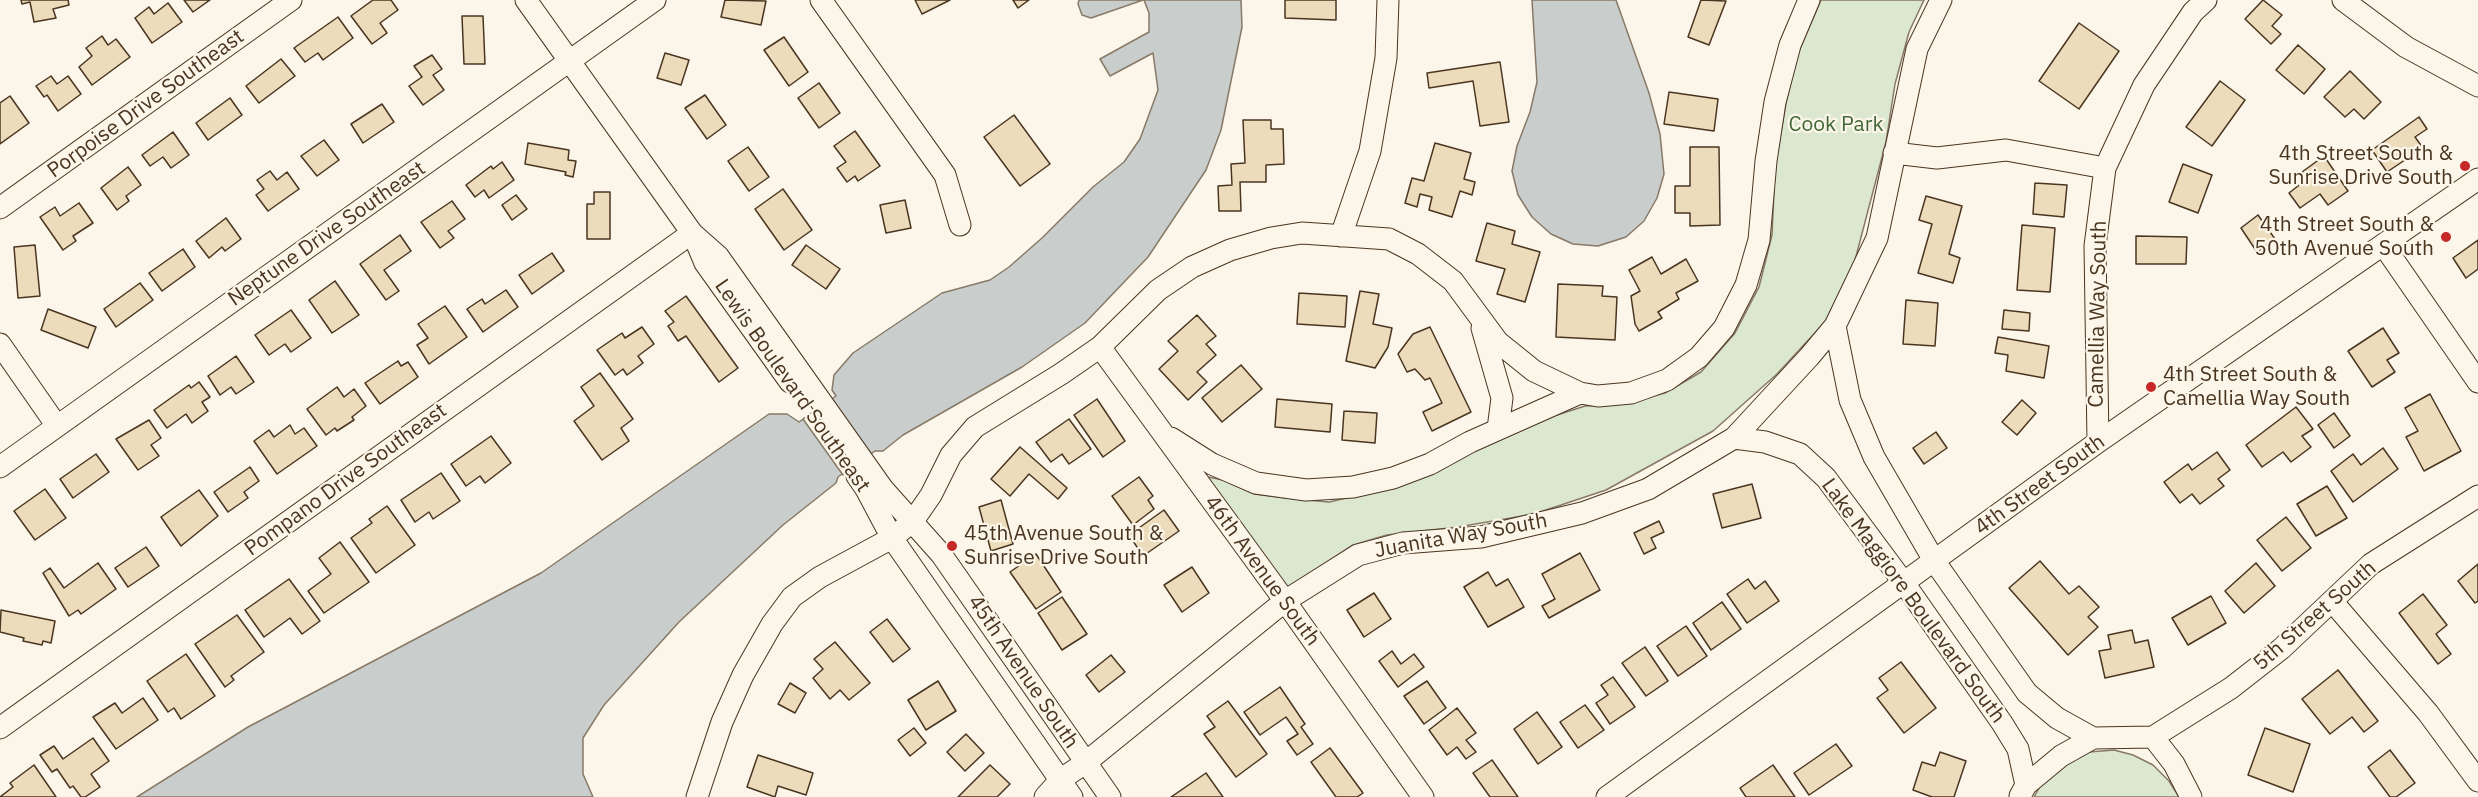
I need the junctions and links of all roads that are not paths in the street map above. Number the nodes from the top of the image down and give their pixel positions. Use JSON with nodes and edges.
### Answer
{"nodes":[{"id":1,"x":291,"y":0,"type":"edge"},
{"id":2,"x":526,"y":0,"type":"edge"},
{"id":3,"x":655,"y":0,"type":"edge"},
{"id":4,"x":821,"y":0,"type":"edge"},
{"id":5,"x":1388,"y":0,"type":"edge"},
{"id":6,"x":1809,"y":0,"type":"edge"},
{"id":7,"x":1941,"y":0,"type":"edge"},
{"id":8,"x":2206,"y":0,"type":"edge"},
{"id":9,"x":2343,"y":0,"type":"edge"},
{"id":10,"x":569,"y":62,"type":"junction"},
{"id":11,"x":2478,"y":86,"type":"edge"},
{"id":12,"x":1894,"y":153,"type":"junction"},
{"id":13,"x":2105,"y":168,"type":"junction"},
{"id":14,"x":2478,"y":179,"type":"edge"},
{"id":15,"x":0,"y":208,"type":"edge"},
{"id":16,"x":960,"y":225,"type":"dead end"},
{"id":17,"x":692,"y":233,"type":"junction"},
{"id":18,"x":1341,"y":236,"type":"junction"},
{"id":19,"x":2384,"y":246,"type":"junction"},
{"id":20,"x":1479,"y":317,"type":"junction"},
{"id":21,"x":1835,"y":326,"type":"junction"},
{"id":22,"x":0,"y":344,"type":"edge"},
{"id":23,"x":1100,"y":347,"type":"junction"},
{"id":24,"x":2478,"y":382,"type":"edge"},
{"id":25,"x":1580,"y":393,"type":"junction"},
{"id":26,"x":57,"y":426,"type":"junction"},
{"id":27,"x":1158,"y":429,"type":"junction"},
{"id":28,"x":1498,"y":429,"type":"junction"},
{"id":29,"x":1734,"y":438,"type":"junction"},
{"id":30,"x":2098,"y":442,"type":"junction"},
{"id":31,"x":857,"y":465,"type":"junction"},
{"id":32,"x":0,"y":467,"type":"edge"},
{"id":33,"x":2478,"y":496,"type":"edge"},
{"id":34,"x":913,"y":520,"type":"junction"},
{"id":35,"x":892,"y":538,"type":"junction"},
{"id":36,"x":1935,"y":562,"type":"junction"},
{"id":37,"x":1904,"y":583,"type":"junction"},
{"id":38,"x":1285,"y":601,"type":"junction"},
{"id":39,"x":2332,"y":601,"type":"junction"},
{"id":40,"x":2,"y":721,"type":"edge"},
{"id":41,"x":2154,"y":737,"type":"junction"},
{"id":42,"x":2093,"y":738,"type":"junction"},
{"id":43,"x":1085,"y":763,"type":"junction"},
{"id":44,"x":2478,"y":781,"type":"edge"},
{"id":45,"x":1066,"y":789,"type":"edge"},
{"id":46,"x":2023,"y":791,"type":"edge"},
{"id":47,"x":697,"y":797,"type":"edge"},
{"id":48,"x":1045,"y":797,"type":"edge"},
{"id":49,"x":1110,"y":797,"type":"edge"},
{"id":50,"x":1422,"y":797,"type":"edge"},
{"id":51,"x":1607,"y":797,"type":"edge"},
{"id":52,"x":2191,"y":797,"type":"edge"}],
"edges":[{"from":1,"to":15,"type":"street","name":"Porpoise Drive Southeast"},
{"from":2,"to":10,"type":"street","name":"Lewis Boulevard Southeast"},
{"from":3,"to":10,"type":"street","name":"Neptune Drive Southeast"},
{"from":4,"to":16,"type":"street"},
{"from":5,"to":18,"type":"street"},
{"from":6,"to":25,"type":"street"},
{"from":7,"to":12,"type":"street","name":"Juanita Way South"},
{"from":8,"to":13,"type":"street","name":"Camellia Way South"},
{"from":9,"to":11,"type":"street"},
{"from":10,"to":17,"type":"street","name":"Lewis Boulevard Southeast"},
{"from":10,"to":26,"type":"street","name":"Neptune Drive Southeast"},
{"from":12,"to":13,"type":"street"},
{"from":12,"to":21,"type":"street","name":"Juanita Way South"},
{"from":13,"to":30,"type":"street","name":"Camellia Way South"},
{"from":14,"to":19,"type":"street","name":"4th Street South"},
{"from":17,"to":31,"type":"street","name":"Lewis Boulevard Southeast"},
{"from":17,"to":40,"type":"street","name":"Pompano Drive Southeast"},
{"from":18,"to":20,"type":"street"},
{"from":18,"to":23,"type":"street"},
{"from":19,"to":24,"type":"street"},
{"from":19,"to":30,"type":"street","name":"4th Street South"},
{"from":20,"to":25,"type":"street"},
{"from":20,"to":28,"type":"street"},
{"from":21,"to":29,"type":"street","name":"Juanita Way South"},
{"from":21,"to":36,"type":"street","name":"Lake Maggiore Boulevard South"},
{"from":22,"to":26,"type":"street"},
{"from":23,"to":27,"type":"street","name":"46th Avenue South"},
{"from":23,"to":34,"type":"street"},
{"from":25,"to":28,"type":"street"},
{"from":26,"to":32,"type":"street","name":"Neptune Drive Southeast"},
{"from":27,"to":28,"type":"street"},
{"from":27,"to":38,"type":"street","name":"46th Avenue South"},
{"from":29,"to":37,"type":"street","name":"Lake Maggiore Boulevard South"},
{"from":29,"to":38,"type":"street","name":"Juanita Way South"},
{"from":30,"to":36,"type":"street","name":"4th Street South"},
{"from":31,"to":34,"type":"street","name":"Lewis Boulevard Southeast"},
{"from":31,"to":35,"type":"street","name":"Lewis Boulevard Southeast"},
{"from":33,"to":39,"type":"street","name":"5th Street South"},
{"from":34,"to":35,"type":"street"},
{"from":34,"to":43,"type":"street","name":"45th Avenue South"},
{"from":35,"to":45,"type":"street","name":"45th Avenue South"},
{"from":35,"to":47,"type":"street"},
{"from":36,"to":37,"type":"street","name":"4th Street South"},
{"from":36,"to":42,"type":"street","name":"Lake Maggiore Boulevard South"},
{"from":37,"to":46,"type":"street","name":"Lake Maggiore Boulevard South"},
{"from":37,"to":51,"type":"street","name":"4th Street South"},
{"from":38,"to":43,"type":"street","name":"Juanita Way South"},
{"from":38,"to":50,"type":"street","name":"46th Avenue South"},
{"from":39,"to":41,"type":"street","name":"5th Street South"},
{"from":39,"to":44,"type":"street"},
{"from":41,"to":42,"type":"street","name":"Lake Maggiore Boulevard South"},
{"from":41,"to":52,"type":"street"},
{"from":42,"to":46,"type":"street","name":"Lake Maggiore Boulevard South"},
{"from":43,"to":45,"type":"street","name":"Juanita Way South"},
{"from":43,"to":49,"type":"street","name":"45th Avenue South"},
{"from":45,"to":48,"type":"street","name":"Juanita Way South"}]}
